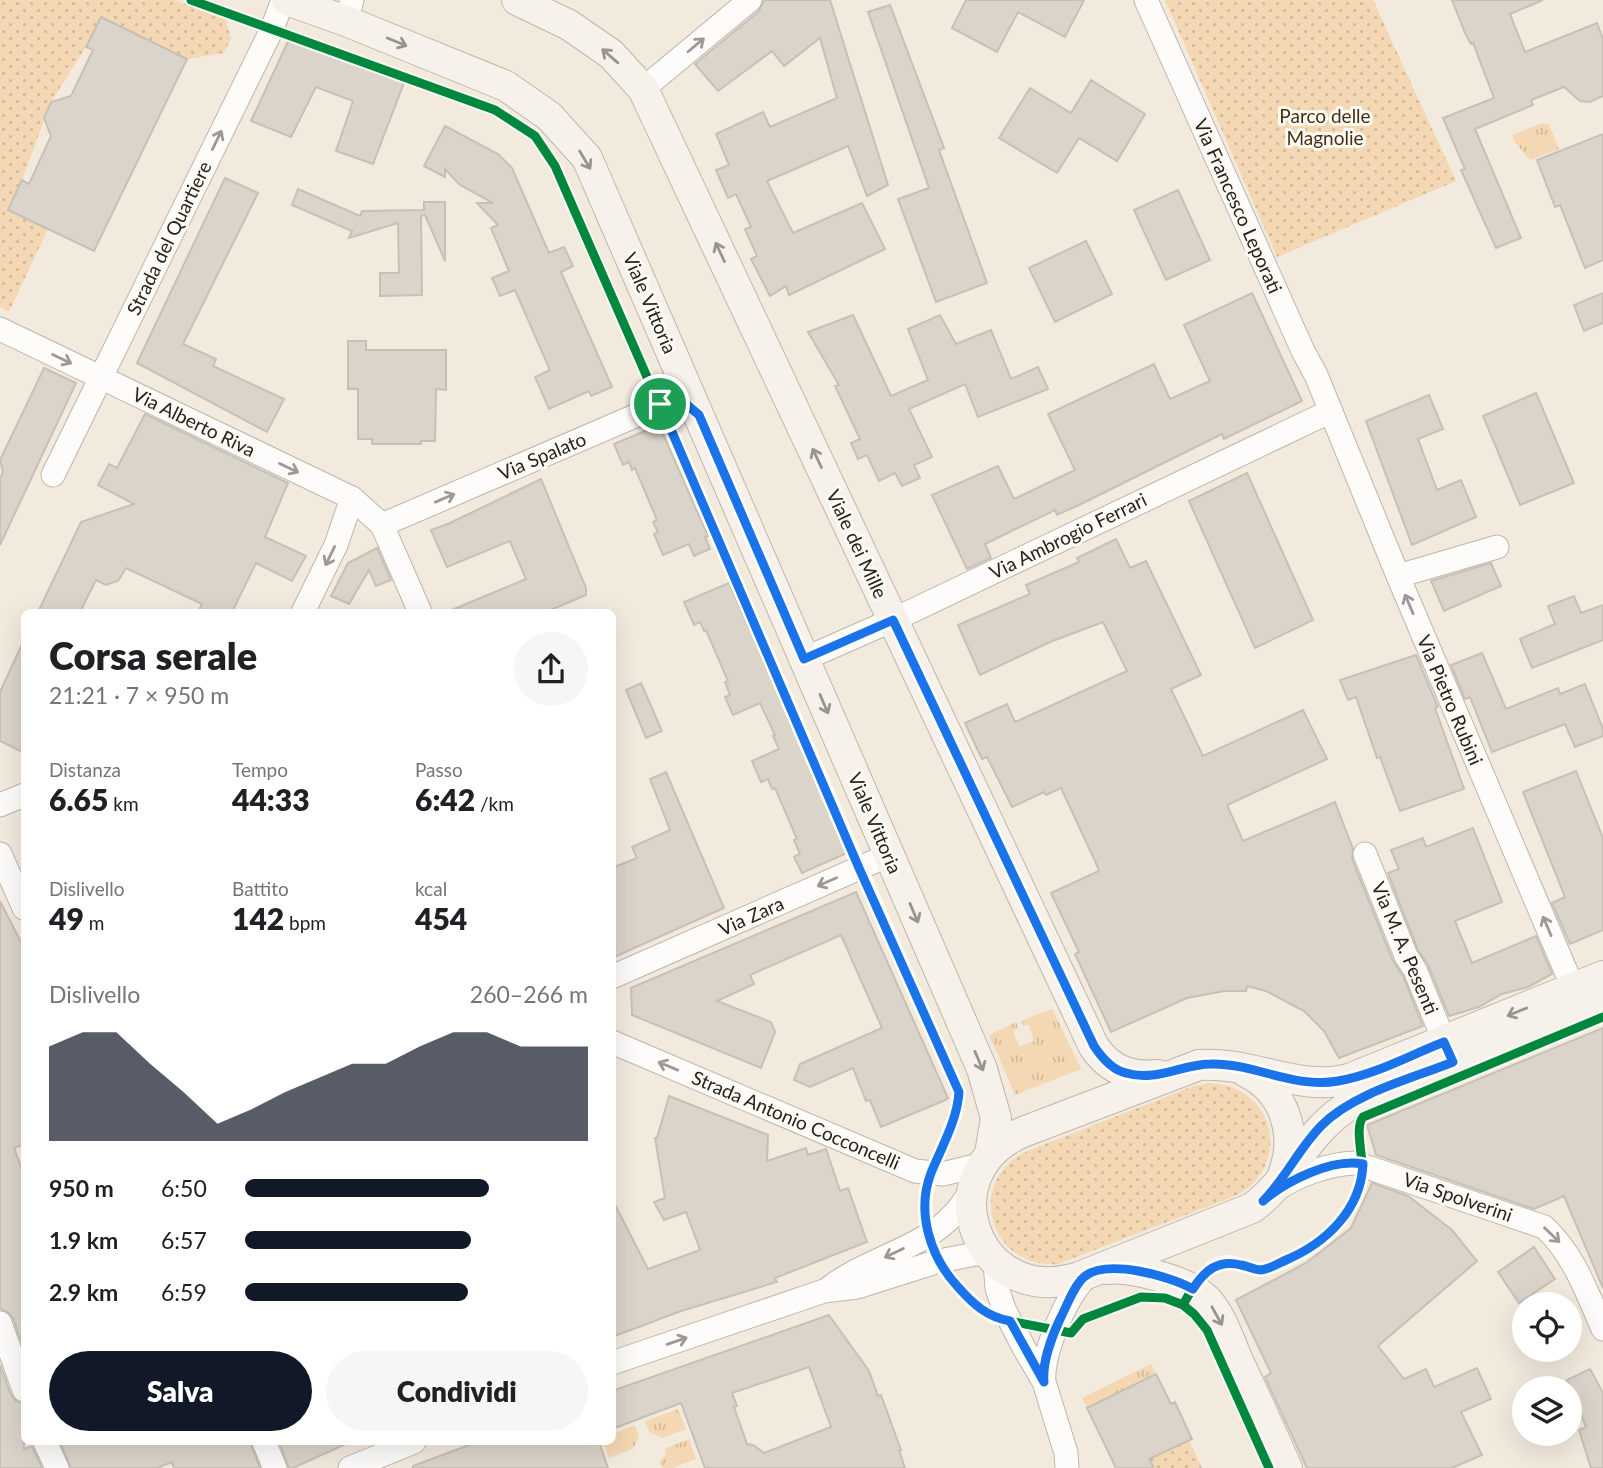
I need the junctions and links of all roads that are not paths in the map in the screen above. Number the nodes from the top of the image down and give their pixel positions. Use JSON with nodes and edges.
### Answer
{"nodes":[{"id":1,"x":285,"y":0,"type":"edge"},
{"id":2,"x":517,"y":0,"type":"edge"},
{"id":3,"x":750,"y":0,"type":"edge"},
{"id":4,"x":1146,"y":0,"type":"edge"},
{"id":5,"x":349,"y":10,"type":"edge"},
{"id":6,"x":643,"y":89,"type":"junction"},
{"id":7,"x":0,"y":329,"type":"edge"},
{"id":8,"x":100,"y":377,"type":"junction"},
{"id":9,"x":1331,"y":411,"type":"junction"},
{"id":10,"x":699,"y":415,"type":"junction"},
{"id":11,"x":52,"y":475,"type":"dead end"},
{"id":12,"x":352,"y":498,"type":"junction"},
{"id":13,"x":382,"y":525,"type":"junction"},
{"id":14,"x":1497,"y":547,"type":"dead end"},
{"id":15,"x":1398,"y":576,"type":"junction"},
{"id":16,"x":304,"y":609,"type":"edge"},
{"id":17,"x":419,"y":609,"type":"edge"},
{"id":18,"x":893,"y":620,"type":"junction"},
{"id":19,"x":804,"y":659,"type":"junction"},
{"id":20,"x":21,"y":796,"type":"edge"},
{"id":21,"x":0,"y":805,"type":"edge"},
{"id":22,"x":0,"y":854,"type":"edge"},
{"id":23,"x":889,"y":855,"type":"junction"},
{"id":24,"x":1365,"y":855,"type":"dead end"},
{"id":25,"x":21,"y":901,"type":"edge"},
{"id":26,"x":616,"y":975,"type":"edge"},
{"id":27,"x":1603,"y":976,"type":"edge"},
{"id":28,"x":1587,"y":1001,"type":"edge"},
{"id":29,"x":616,"y":1044,"type":"edge"},
{"id":30,"x":1448,"y":1052,"type":"junction"},
{"id":31,"x":1226,"y":1065,"type":"junction"},
{"id":32,"x":1186,"y":1068,"type":"junction"},
{"id":33,"x":983,"y":1165,"type":"junction"},
{"id":34,"x":1271,"y":1191,"type":"junction"},
{"id":35,"x":995,"y":1261,"type":"junction"},
{"id":36,"x":1092,"y":1272,"type":"junction"},
{"id":37,"x":824,"y":1291,"type":"junction"},
{"id":38,"x":0,"y":1323,"type":"edge"},
{"id":39,"x":1603,"y":1329,"type":"edge"},
{"id":40,"x":616,"y":1362,"type":"edge"},
{"id":41,"x":21,"y":1382,"type":"edge"},
{"id":42,"x":1044,"y":1382,"type":"junction"},
{"id":43,"x":46,"y":1445,"type":"edge"},
{"id":44,"x":265,"y":1445,"type":"edge"},
{"id":45,"x":407,"y":1445,"type":"edge"},
{"id":46,"x":57,"y":1468,"type":"edge"},
{"id":47,"x":275,"y":1468,"type":"edge"},
{"id":48,"x":350,"y":1468,"type":"edge"},
{"id":49,"x":1067,"y":1468,"type":"edge"},
{"id":50,"x":1287,"y":1468,"type":"edge"}],
"edges":[{"from":1,"to":5,"type":"main road","name":"Viale Vittoria"},
{"from":8,"to":1,"type":"street","name":"Strada del Quartiere","one_way":true},
{"from":6,"to":2,"type":"main road","name":"Viale dei Mille","one_way":true},
{"from":6,"to":3,"type":"street","one_way":true},
{"from":4,"to":9,"type":"street","name":"Via Francesco Leporati"},
{"from":5,"to":10,"type":"main road","name":"Viale Vittoria","one_way":true},
{"from":18,"to":6,"type":"main road","name":"Viale dei Mille","one_way":true},
{"from":7,"to":8,"type":"street","name":"Via Alberto Riva","one_way":true},
{"from":8,"to":11,"type":"street","name":"Strada del Quartiere"},
{"from":8,"to":12,"type":"street","name":"Via Alberto Riva","one_way":true},
{"from":9,"to":15,"type":"street","name":"Via Pietro Rubini"},
{"from":9,"to":18,"type":"street","name":"Via Ambrogio Ferrari"},
{"from":13,"to":10,"type":"street","name":"Via Spalato","one_way":true},
{"from":10,"to":19,"type":"main road","name":"Viale Vittoria"},
{"from":12,"to":13,"type":"street","name":"Via Alberto Riva"},
{"from":12,"to":16,"type":"street","one_way":true},
{"from":13,"to":17,"type":"street"},
{"from":14,"to":15,"type":"street"},
{"from":28,"to":15,"type":"street","name":"Via Pietro Rubini","one_way":true},
{"from":18,"to":19,"type":"street","name":"Via Ambrogio Ferrari"},
{"from":18,"to":32,"type":"main road","name":"Viale dei Mille"},
{"from":19,"to":23,"type":"main road","name":"Viale Vittoria","one_way":true},
{"from":20,"to":21,"type":"street"},
{"from":22,"to":25,"type":"street"},
{"from":23,"to":26,"type":"street","name":"Via Zara","one_way":true},
{"from":23,"to":33,"type":"main road","name":"Viale Vittoria","one_way":true},
{"from":24,"to":30,"type":"street","name":"Via M. A. Pesenti"},
{"from":27,"to":28,"type":"main road"},
{"from":28,"to":30,"type":"main road"},
{"from":33,"to":29,"type":"street","name":"Strada Antonio Cocconcelli","one_way":true},
{"from":30,"to":31,"type":"main road"},
{"from":30,"to":34,"type":"main road"},
{"from":31,"to":32,"type":"main road"},
{"from":31,"to":34,"type":"main road"},
{"from":32,"to":33,"type":"main road"},
{"from":33,"to":35,"type":"main road","name":"Viale Vittoria"},
{"from":33,"to":37,"type":"street","one_way":true},
{"from":34,"to":36,"type":"main road"},
{"from":34,"to":39,"type":"street","name":"Via Spolverini","one_way":true},
{"from":35,"to":36,"type":"main road"},
{"from":35,"to":37,"type":"street"},
{"from":35,"to":42,"type":"street"},
{"from":36,"to":42,"type":"street"},
{"from":36,"to":50,"type":"main road","one_way":true},
{"from":40,"to":37,"type":"street","one_way":true},
{"from":38,"to":41,"type":"street"},
{"from":42,"to":49,"type":"street"},
{"from":43,"to":46,"type":"street"},
{"from":44,"to":47,"type":"street"},
{"from":45,"to":48,"type":"street"}]}
